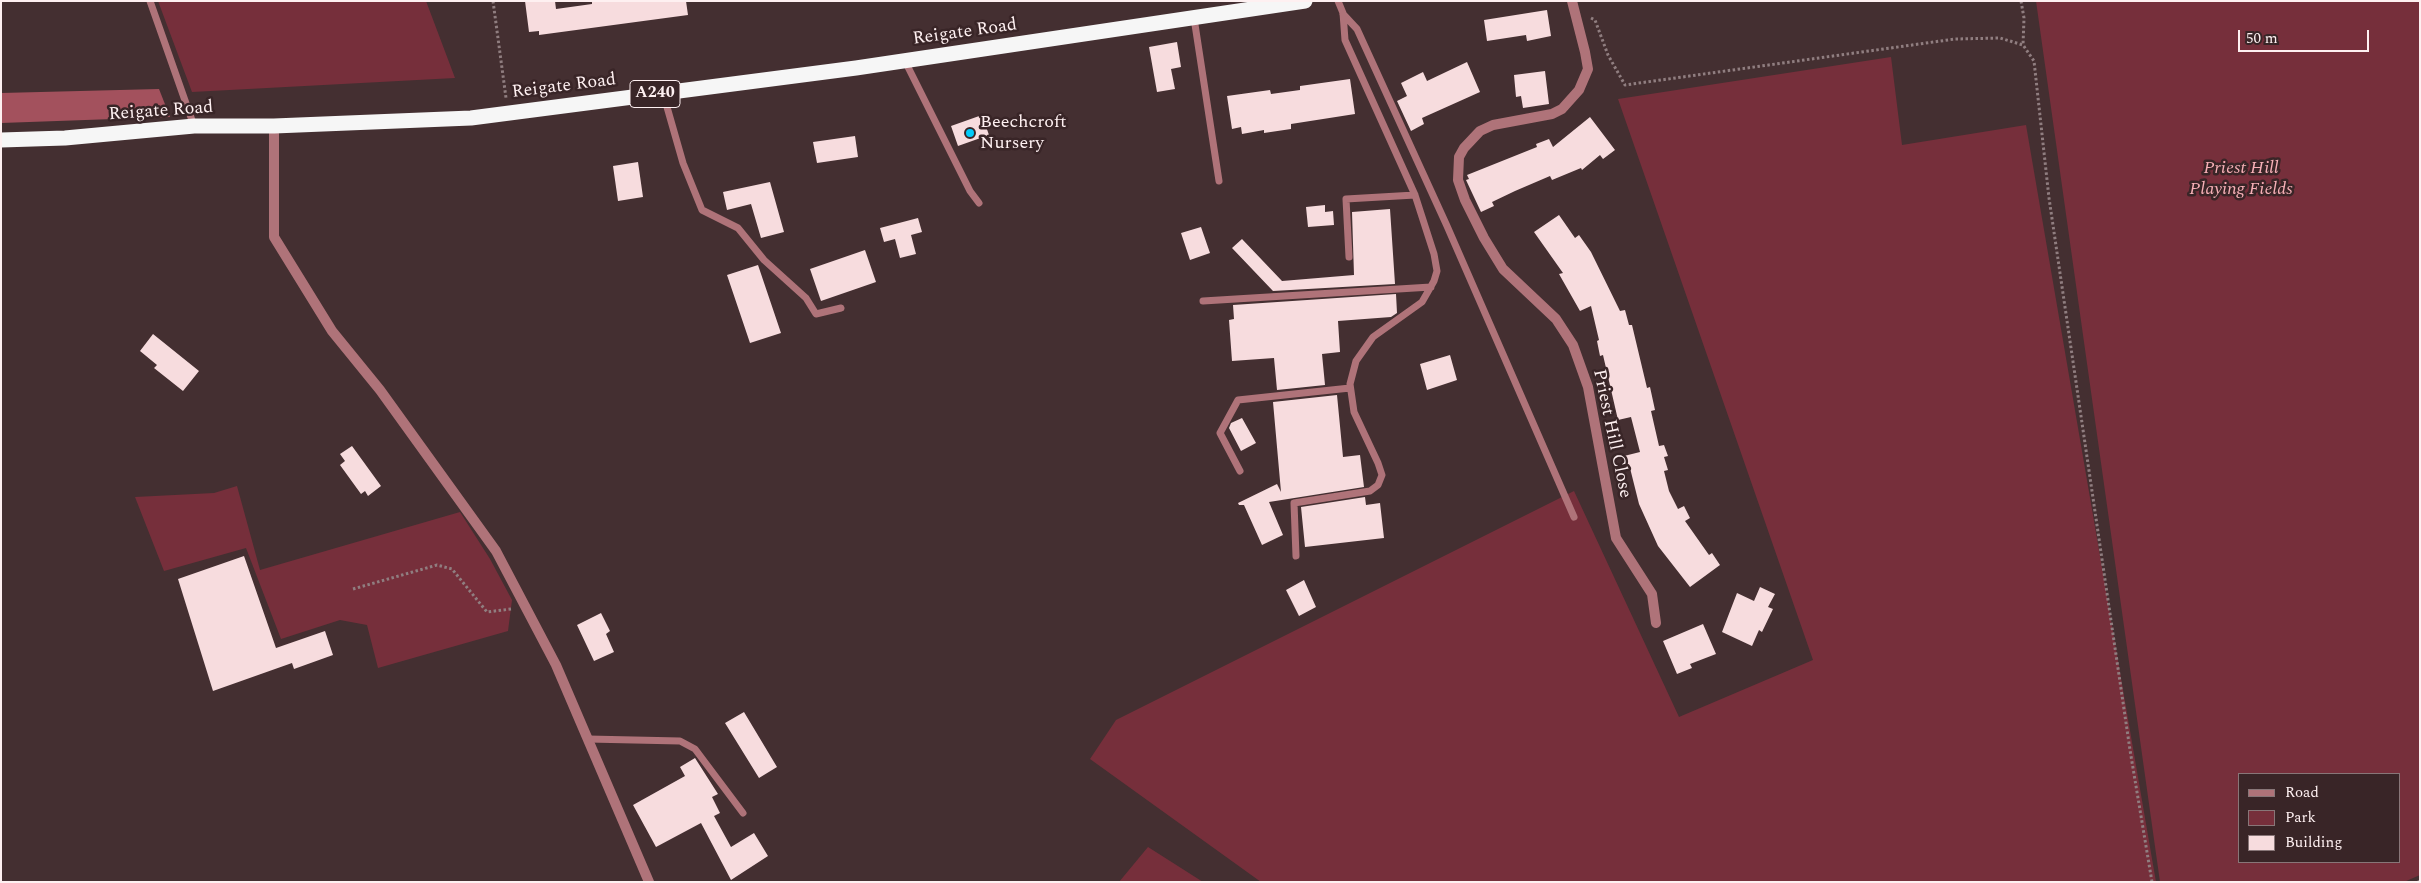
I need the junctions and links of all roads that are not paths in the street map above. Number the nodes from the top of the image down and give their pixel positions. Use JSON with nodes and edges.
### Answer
{"nodes":[{"id":1,"x":150,"y":1,"type":"edge"},
{"id":2,"x":1305,"y":1,"type":"edge"},
{"id":3,"x":1338,"y":1,"type":"edge"},
{"id":4,"x":1573,"y":5,"type":"edge"},
{"id":5,"x":1343,"y":13,"type":"junction"},
{"id":6,"x":1194,"y":18,"type":"junction"},
{"id":7,"x":905,"y":61,"type":"junction"},
{"id":8,"x":663,"y":93,"type":"junction"},
{"id":9,"x":194,"y":126,"type":"junction"},
{"id":10,"x":274,"y":126,"type":"junction"},
{"id":11,"x":1,"y":140,"type":"edge"},
{"id":12,"x":1219,"y":181,"type":"dead end"},
{"id":13,"x":1415,"y":195,"type":"junction"},
{"id":14,"x":979,"y":203,"type":"dead end"},
{"id":15,"x":1349,"y":257,"type":"dead end"},
{"id":16,"x":1431,"y":287,"type":"junction"},
{"id":17,"x":1203,"y":301,"type":"dead end"},
{"id":18,"x":841,"y":308,"type":"dead end"},
{"id":19,"x":1350,"y":388,"type":"junction"},
{"id":20,"x":1240,"y":471,"type":"dead end"},
{"id":21,"x":1574,"y":517,"type":"dead end"},
{"id":22,"x":1296,"y":556,"type":"dead end"},
{"id":23,"x":1656,"y":623,"type":"dead end"},
{"id":24,"x":588,"y":739,"type":"junction"},
{"id":25,"x":743,"y":814,"type":"dead end"},
{"id":26,"x":649,"y":882,"type":"edge"}],
"edges":[{"from":1,"to":9,"type":"lane"},
{"from":2,"to":6,"type":"highway","name":"Reigate Road","number":"A240"},
{"from":3,"to":5,"type":"lane"},
{"from":4,"to":23,"type":"street","name":"Priest Hill Close"},
{"from":5,"to":13,"type":"lane"},
{"from":5,"to":21,"type":"lane"},
{"from":6,"to":7,"type":"highway","name":"Reigate Road","number":"A240"},
{"from":6,"to":12,"type":"lane"},
{"from":7,"to":8,"type":"highway","name":"Reigate Road","number":"A240"},
{"from":7,"to":14,"type":"lane"},
{"from":8,"to":10,"type":"highway","name":"Reigate Road","number":"A240"},
{"from":8,"to":18,"type":"lane"},
{"from":9,"to":10,"type":"highway","name":"Reigate Road","number":"A240"},
{"from":9,"to":11,"type":"highway","name":"Reigate Road","number":"A240"},
{"from":10,"to":24,"type":"street"},
{"from":13,"to":15,"type":"lane"},
{"from":13,"to":16,"type":"lane"},
{"from":16,"to":17,"type":"lane"},
{"from":16,"to":19,"type":"lane"},
{"from":19,"to":20,"type":"lane"},
{"from":19,"to":22,"type":"lane"},
{"from":24,"to":25,"type":"lane"},
{"from":24,"to":26,"type":"street"}]}
